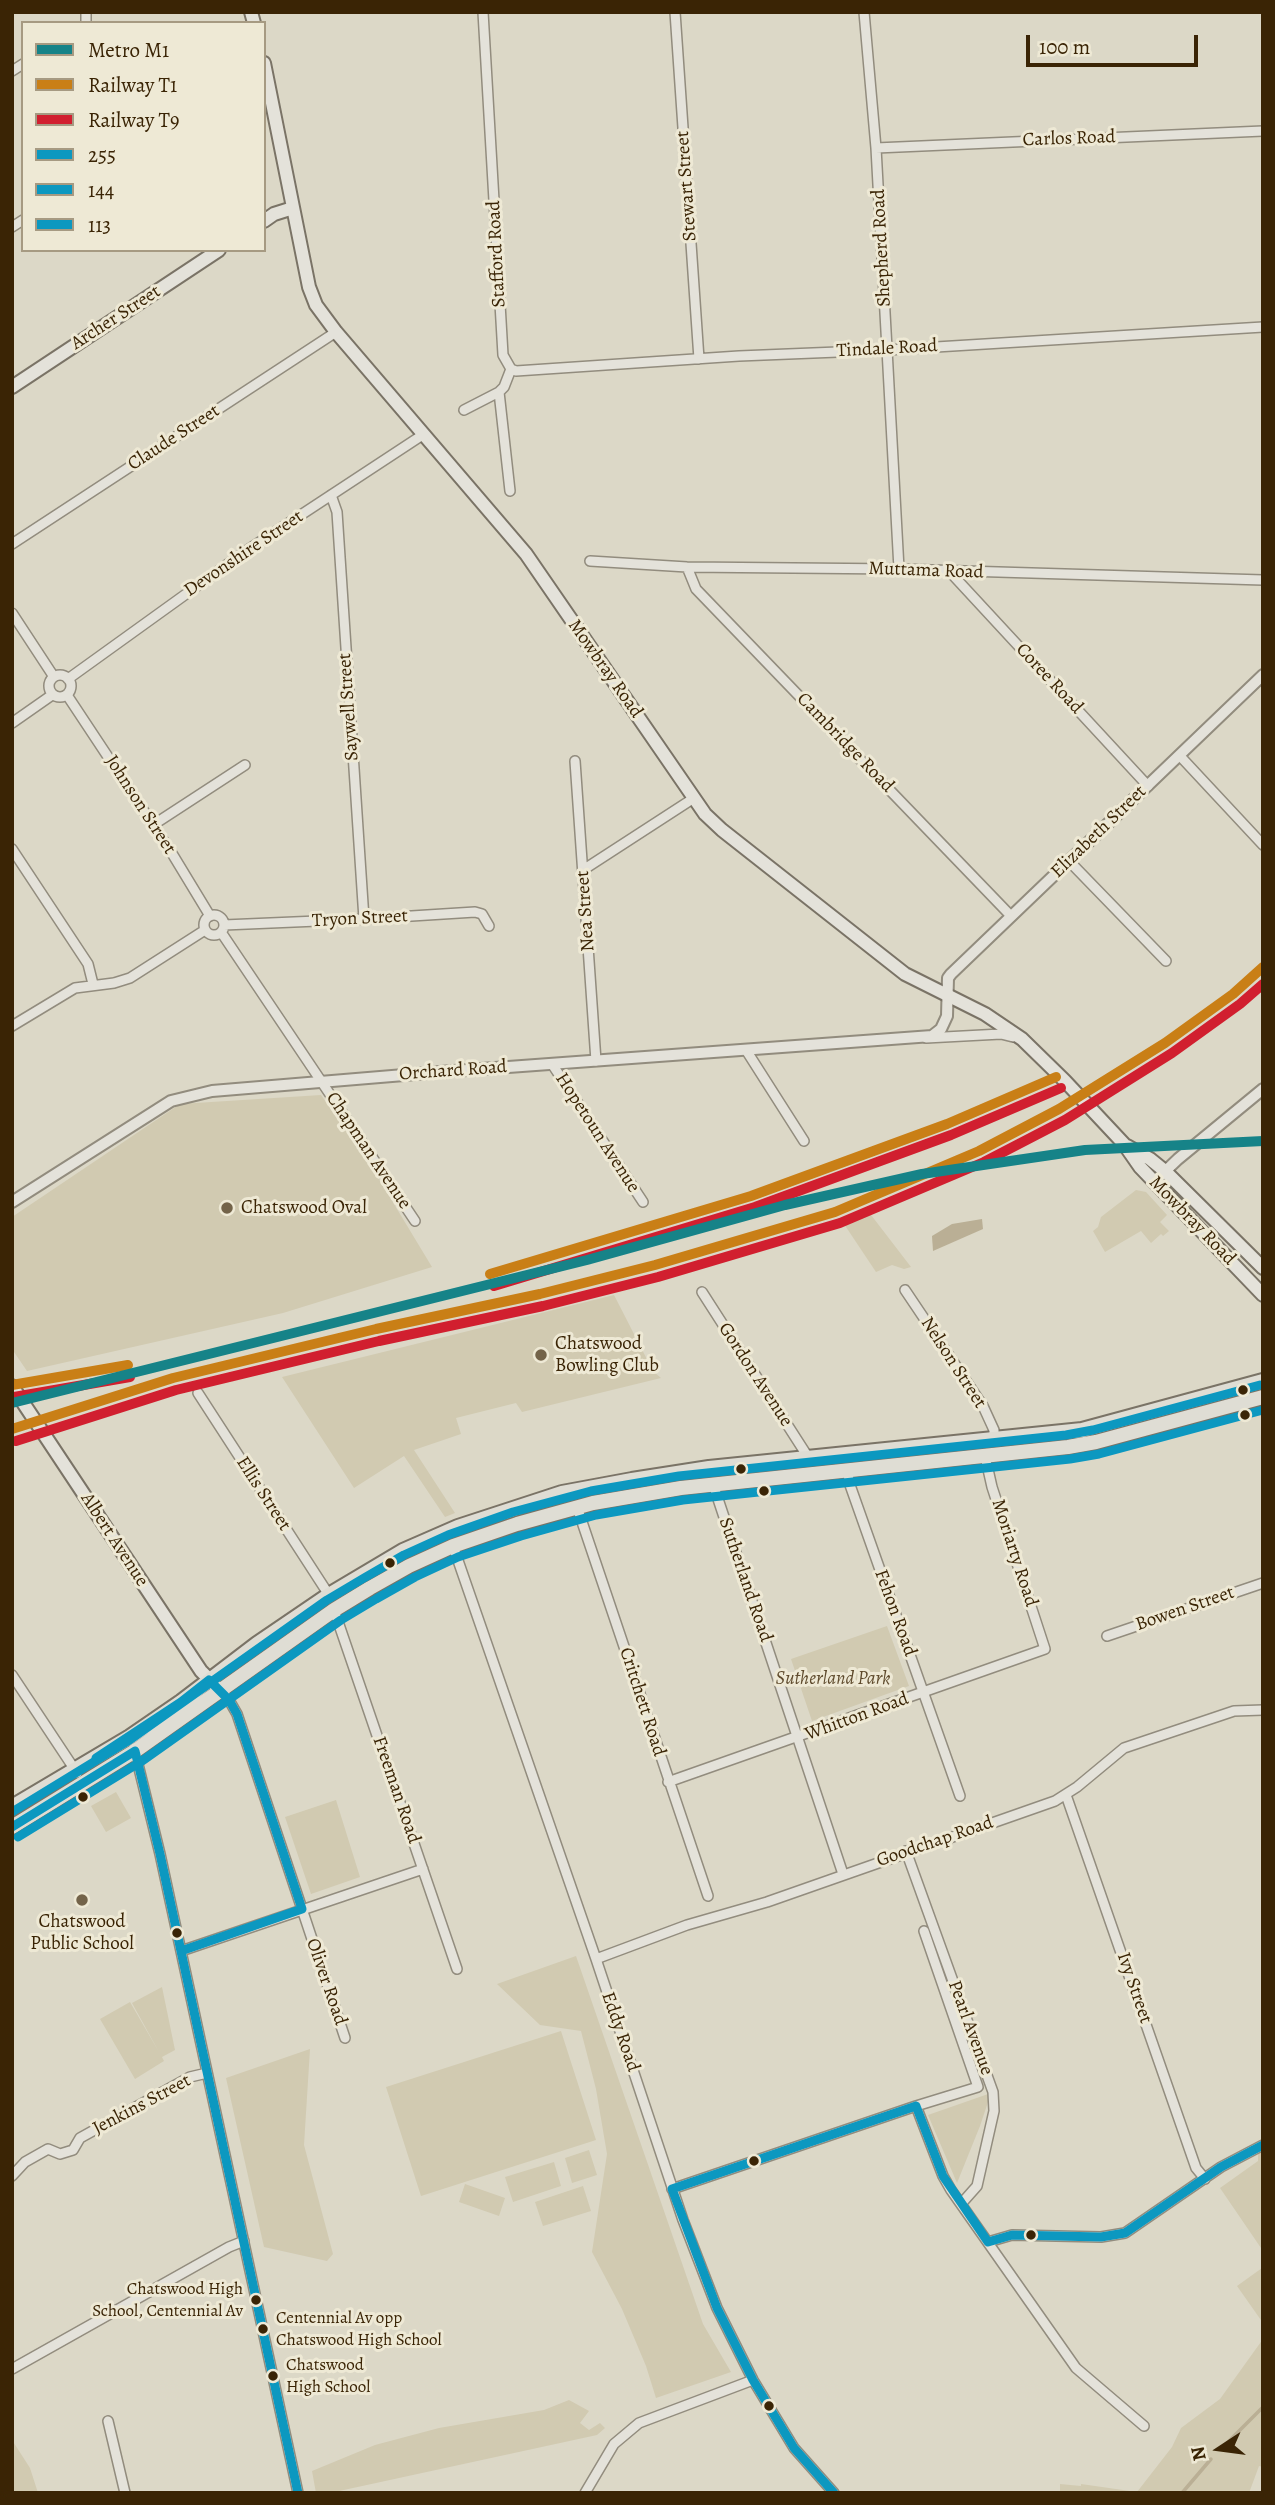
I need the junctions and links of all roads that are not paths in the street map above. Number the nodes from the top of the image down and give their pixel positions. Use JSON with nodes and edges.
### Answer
{"nodes":[{"id":1,"x":483,"y":12,"type":"edge"},
{"id":2,"x":675,"y":12,"type":"edge"},
{"id":3,"x":864,"y":12,"type":"edge"},
{"id":4,"x":266,"y":74,"type":"edge"},
{"id":5,"x":1263,"y":131,"type":"edge"},
{"id":6,"x":876,"y":148,"type":"junction"},
{"id":7,"x":293,"y":208,"type":"junction"},
{"id":8,"x":266,"y":220,"type":"edge"},
{"id":9,"x":216,"y":252,"type":"edge"},
{"id":10,"x":1263,"y":327,"type":"edge"},
{"id":11,"x":336,"y":332,"type":"junction"},
{"id":12,"x":887,"y":350,"type":"junction"},
{"id":13,"x":699,"y":359,"type":"junction"},
{"id":14,"x":511,"y":369,"type":"junction"},
{"id":15,"x":12,"y":387,"type":"edge"},
{"id":16,"x":499,"y":392,"type":"junction"},
{"id":17,"x":464,"y":410,"type":"dead end"},
{"id":18,"x":424,"y":434,"type":"junction"},
{"id":19,"x":510,"y":491,"type":"dead end"},
{"id":20,"x":331,"y":495,"type":"junction"},
{"id":21,"x":12,"y":544,"type":"edge"},
{"id":22,"x":590,"y":561,"type":"dead end"},
{"id":23,"x":687,"y":566,"type":"junction"},
{"id":24,"x":899,"y":569,"type":"junction"},
{"id":25,"x":950,"y":572,"type":"junction"},
{"id":26,"x":1263,"y":580,"type":"edge"},
{"id":27,"x":12,"y":613,"type":"edge"},
{"id":28,"x":1263,"y":675,"type":"edge"},
{"id":29,"x":54,"y":677,"type":"junction"},
{"id":30,"x":68,"y":678,"type":"junction"},
{"id":31,"x":52,"y":695,"type":"junction"},
{"id":32,"x":67,"y":695,"type":"junction"},
{"id":33,"x":12,"y":723,"type":"edge"},
{"id":34,"x":1180,"y":756,"type":"junction"},
{"id":35,"x":575,"y":761,"type":"dead end"},
{"id":36,"x":245,"y":765,"type":"dead end"},
{"id":37,"x":1148,"y":786,"type":"junction"},
{"id":38,"x":694,"y":798,"type":"junction"},
{"id":39,"x":153,"y":825,"type":"junction"},
{"id":40,"x":1263,"y":845,"type":"edge"},
{"id":41,"x":12,"y":849,"type":"edge"},
{"id":42,"x":1069,"y":861,"type":"junction"},
{"id":43,"x":583,"y":870,"type":"junction"},
{"id":44,"x":210,"y":916,"type":"junction"},
{"id":45,"x":1011,"y":916,"type":"junction"},
{"id":46,"x":364,"y":919,"type":"junction"},
{"id":47,"x":489,"y":926,"type":"dead end"},
{"id":48,"x":222,"y":928,"type":"junction"},
{"id":49,"x":205,"y":930,"type":"junction"},
{"id":50,"x":1166,"y":961,"type":"dead end"},
{"id":51,"x":93,"y":984,"type":"junction"},
{"id":52,"x":948,"y":995,"type":"junction"},
{"id":53,"x":12,"y":1026,"type":"edge"},
{"id":54,"x":925,"y":1038,"type":"junction"},
{"id":55,"x":1027,"y":1044,"type":"junction"},
{"id":56,"x":747,"y":1050,"type":"junction"},
{"id":57,"x":596,"y":1062,"type":"junction"},
{"id":58,"x":552,"y":1064,"type":"junction"},
{"id":59,"x":321,"y":1082,"type":"junction"},
{"id":60,"x":1263,"y":1089,"type":"edge"},
{"id":61,"x":804,"y":1141,"type":"dead end"},
{"id":62,"x":1124,"y":1144,"type":"junction"},
{"id":63,"x":1166,"y":1172,"type":"junction"},
{"id":64,"x":1154,"y":1182,"type":"junction"},
{"id":65,"x":12,"y":1202,"type":"edge"},
{"id":66,"x":642,"y":1202,"type":"dead end"},
{"id":67,"x":415,"y":1221,"type":"dead end"},
{"id":68,"x":1263,"y":1268,"type":"edge"},
{"id":69,"x":905,"y":1290,"type":"dead end"},
{"id":70,"x":702,"y":1293,"type":"dead end"},
{"id":71,"x":1263,"y":1295,"type":"edge"},
{"id":72,"x":1263,"y":1381,"type":"edge"},
{"id":73,"x":12,"y":1386,"type":"edge"},
{"id":74,"x":198,"y":1393,"type":"dead end"},
{"id":75,"x":1263,"y":1397,"type":"edge"},
{"id":76,"x":994,"y":1438,"type":"junction"},
{"id":77,"x":985,"y":1456,"type":"junction"},
{"id":78,"x":808,"y":1457,"type":"junction"},
{"id":79,"x":847,"y":1469,"type":"junction"},
{"id":80,"x":713,"y":1484,"type":"junction"},
{"id":81,"x":577,"y":1507,"type":"junction"},
{"id":82,"x":453,"y":1546,"type":"junction"},
{"id":83,"x":1263,"y":1583,"type":"edge"},
{"id":84,"x":328,"y":1595,"type":"junction"},
{"id":85,"x":334,"y":1610,"type":"junction"},
{"id":86,"x":1107,"y":1636,"type":"dead end"},
{"id":87,"x":1045,"y":1649,"type":"joint"},
{"id":88,"x":12,"y":1675,"type":"edge"},
{"id":89,"x":209,"y":1680,"type":"junction"},
{"id":90,"x":221,"y":1691,"type":"junction"},
{"id":91,"x":923,"y":1693,"type":"junction"},
{"id":92,"x":1263,"y":1710,"type":"edge"},
{"id":93,"x":130,"y":1737,"type":"junction"},
{"id":94,"x":797,"y":1738,"type":"junction"},
{"id":95,"x":135,"y":1751,"type":"junction"},
{"id":96,"x":75,"y":1771,"type":"junction"},
{"id":97,"x":668,"y":1782,"type":"junction"},
{"id":98,"x":83,"y":1784,"type":"junction"},
{"id":99,"x":1066,"y":1795,"type":"junction"},
{"id":100,"x":960,"y":1796,"type":"dead end"},
{"id":101,"x":12,"y":1807,"type":"edge"},
{"id":102,"x":12,"y":1827,"type":"edge"},
{"id":103,"x":906,"y":1851,"type":"junction"},
{"id":104,"x":422,"y":1869,"type":"junction"},
{"id":105,"x":843,"y":1874,"type":"junction"},
{"id":106,"x":708,"y":1896,"type":"dead end"},
{"id":107,"x":302,"y":1909,"type":"junction"},
{"id":108,"x":924,"y":1931,"type":"dead end"},
{"id":109,"x":181,"y":1951,"type":"junction"},
{"id":110,"x":596,"y":1959,"type":"junction"},
{"id":111,"x":457,"y":1969,"type":"dead end"},
{"id":112,"x":345,"y":2038,"type":"dead end"},
{"id":113,"x":207,"y":2073,"type":"junction"},
{"id":114,"x":916,"y":2106,"type":"junction"},
{"id":115,"x":1263,"y":2145,"type":"edge"},
{"id":116,"x":12,"y":2176,"type":"edge"},
{"id":117,"x":1205,"y":2179,"type":"junction"},
{"id":118,"x":672,"y":2189,"type":"junction"},
{"id":119,"x":961,"y":2204,"type":"junction"},
{"id":120,"x":244,"y":2241,"type":"junction"},
{"id":121,"x":988,"y":2242,"type":"junction"},
{"id":122,"x":12,"y":2369,"type":"edge"},
{"id":123,"x":753,"y":2381,"type":"junction"},
{"id":124,"x":108,"y":2421,"type":"dead end"},
{"id":125,"x":1144,"y":2426,"type":"dead end"},
{"id":126,"x":125,"y":2493,"type":"edge"},
{"id":127,"x":298,"y":2493,"type":"edge"},
{"id":128,"x":586,"y":2493,"type":"edge"},
{"id":129,"x":834,"y":2493,"type":"edge"}],
"edges":[{"from":1,"to":14,"type":"street","name":"Stafford Road"},
{"from":2,"to":13,"type":"street","name":"Stewart Street"},
{"from":3,"to":6,"type":"street","name":"Shepherd Road"},
{"from":4,"to":7,"type":"main road","name":"Mowbray Road"},
{"from":5,"to":6,"type":"street","name":"Carlos Road"},
{"from":6,"to":12,"type":"street","name":"Shepherd Road"},
{"from":7,"to":8,"type":"main road"},
{"from":7,"to":11,"type":"main road","name":"Mowbray Road"},
{"from":9,"to":15,"type":"main road","name":"Archer Street"},
{"from":10,"to":12,"type":"street","name":"Tindale Road"},
{"from":11,"to":18,"type":"main road","name":"Mowbray Road"},
{"from":11,"to":21,"type":"street","name":"Claude Street"},
{"from":12,"to":13,"type":"street","name":"Tindale Road"},
{"from":12,"to":24,"type":"street","name":"Shepherd Road"},
{"from":13,"to":14,"type":"street","name":"Tindale Road"},
{"from":14,"to":16,"type":"street"},
{"from":16,"to":17,"type":"street"},
{"from":16,"to":19,"type":"street"},
{"from":18,"to":20,"type":"street","name":"Devonshire Street"},
{"from":18,"to":38,"type":"main road","name":"Mowbray Road"},
{"from":20,"to":30,"type":"street","name":"Devonshire Street"},
{"from":20,"to":46,"type":"street","name":"Saywell Street"},
{"from":22,"to":23,"type":"street","name":"Muttama Road"},
{"from":23,"to":24,"type":"street","name":"Muttama Road"},
{"from":23,"to":45,"type":"street","name":"Cambridge Road"},
{"from":24,"to":25,"type":"street","name":"Muttama Road"},
{"from":25,"to":26,"type":"street","name":"Muttama Road"},
{"from":25,"to":37,"type":"street","name":"Coree Road"},
{"from":27,"to":29,"type":"street"},
{"from":28,"to":34,"type":"street","name":"Elizabeth Street"},
{"from":29,"to":30,"type":"street"},
{"from":29,"to":31,"type":"street"},
{"from":30,"to":32,"type":"street"},
{"from":31,"to":32,"type":"street"},
{"from":31,"to":33,"type":"street"},
{"from":32,"to":39,"type":"street","name":"Johnson Street"},
{"from":34,"to":37,"type":"street","name":"Elizabeth Street"},
{"from":34,"to":40,"type":"street"},
{"from":35,"to":43,"type":"street","name":"Nea Street"},
{"from":36,"to":39,"type":"street"},
{"from":37,"to":42,"type":"street","name":"Elizabeth Street"},
{"from":38,"to":43,"type":"street"},
{"from":38,"to":52,"type":"main road","name":"Mowbray Road"},
{"from":39,"to":44,"type":"street","name":"Johnson Street"},
{"from":41,"to":51,"type":"street"},
{"from":42,"to":45,"type":"street","name":"Elizabeth Street"},
{"from":42,"to":50,"type":"street"},
{"from":43,"to":57,"type":"street","name":"Nea Street"},
{"from":44,"to":48,"type":"street"},
{"from":44,"to":49,"type":"street"},
{"from":45,"to":52,"type":"street","name":"Elizabeth Street"},
{"from":46,"to":47,"type":"street","name":"Tryon Street"},
{"from":46,"to":48,"type":"street","name":"Tryon Street"},
{"from":48,"to":49,"type":"street"},
{"from":48,"to":59,"type":"street"},
{"from":49,"to":51,"type":"street"},
{"from":51,"to":53,"type":"street"},
{"from":52,"to":54,"type":"street"},
{"from":52,"to":55,"type":"main road","name":"Mowbray Road"},
{"from":54,"to":55,"type":"street","name":"Orchard Road"},
{"from":54,"to":56,"type":"street","name":"Orchard Road"},
{"from":55,"to":62,"type":"main road","name":"Mowbray Road"},
{"from":56,"to":57,"type":"street","name":"Orchard Road"},
{"from":56,"to":61,"type":"street"},
{"from":57,"to":58,"type":"street","name":"Orchard Road"},
{"from":58,"to":59,"type":"street","name":"Orchard Road"},
{"from":58,"to":66,"type":"street","name":"Hopetoun Avenue"},
{"from":59,"to":65,"type":"street","name":"Orchard Road"},
{"from":59,"to":67,"type":"street","name":"Chapman Avenue"},
{"from":60,"to":63,"type":"street"},
{"from":62,"to":63,"type":"main road","name":"Mowbray Road"},
{"from":62,"to":64,"type":"main road","name":"Mowbray Road"},
{"from":63,"to":64,"type":"street"},
{"from":63,"to":68,"type":"main road","name":"Mowbray Road"},
{"from":64,"to":71,"type":"main road","name":"Mowbray Road"},
{"from":69,"to":76,"type":"street","name":"Nelson Street"},
{"from":70,"to":78,"type":"street","name":"Gordon Avenue"},
{"from":72,"to":76,"type":"highway"},
{"from":73,"to":89,"type":"main road","name":"Albert Avenue"},
{"from":74,"to":84,"type":"street","name":"Ellis Street"},
{"from":75,"to":77,"type":"highway"},
{"from":76,"to":78,"type":"highway"},
{"from":77,"to":79,"type":"highway"},
{"from":77,"to":87,"type":"street","name":"Moriarty Road"},
{"from":78,"to":84,"type":"highway"},
{"from":79,"to":80,"type":"highway"},
{"from":79,"to":91,"type":"street","name":"Fehon Road"},
{"from":80,"to":81,"type":"highway"},
{"from":80,"to":94,"type":"street","name":"Sutherland Road"},
{"from":81,"to":82,"type":"highway"},
{"from":81,"to":97,"type":"street","name":"Critchett Road"},
{"from":82,"to":85,"type":"highway"},
{"from":82,"to":110,"type":"street","name":"Eddy Road"},
{"from":83,"to":86,"type":"street","name":"Bowen Street"},
{"from":84,"to":89,"type":"highway"},
{"from":85,"to":90,"type":"highway"},
{"from":85,"to":104,"type":"street","name":"Freeman Road"},
{"from":87,"to":91,"type":"street","name":"Whitton Road"},
{"from":88,"to":96,"type":"street"},
{"from":89,"to":90,"type":"main road","name":"Albert Avenue"},
{"from":89,"to":93,"type":"highway"},
{"from":90,"to":95,"type":"highway"},
{"from":90,"to":107,"type":"street","name":"Oliver Road"},
{"from":91,"to":94,"type":"street","name":"Whitton Road"},
{"from":91,"to":100,"type":"street","name":"Fehon Road"},
{"from":92,"to":99,"type":"street","name":"Goodchap Road"},
{"from":93,"to":95,"type":"street"},
{"from":93,"to":96,"type":"highway"},
{"from":94,"to":97,"type":"street","name":"Whitton Road"},
{"from":94,"to":105,"type":"street","name":"Sutherland Road"},
{"from":95,"to":98,"type":"highway"},
{"from":95,"to":109,"type":"street"},
{"from":96,"to":98,"type":"street"},
{"from":96,"to":101,"type":"highway"},
{"from":97,"to":106,"type":"street","name":"Critchett Road"},
{"from":98,"to":102,"type":"highway"},
{"from":99,"to":103,"type":"street","name":"Goodchap Road"},
{"from":99,"to":117,"type":"street","name":"Ivy Street"},
{"from":103,"to":105,"type":"street","name":"Goodchap Road"},
{"from":103,"to":119,"type":"street","name":"Pearl Avenue"},
{"from":104,"to":107,"type":"street"},
{"from":104,"to":111,"type":"street","name":"Freeman Road"},
{"from":105,"to":110,"type":"street","name":"Goodchap Road"},
{"from":107,"to":109,"type":"street"},
{"from":107,"to":112,"type":"street","name":"Oliver Road"},
{"from":108,"to":114,"type":"street","name":"Pearl Avenue"},
{"from":109,"to":113,"type":"street"},
{"from":110,"to":118,"type":"street","name":"Eddy Road"},
{"from":113,"to":116,"type":"street","name":"Jenkins Street"},
{"from":113,"to":120,"type":"street"},
{"from":114,"to":118,"type":"street"},
{"from":114,"to":119,"type":"street"},
{"from":115,"to":117,"type":"street"},
{"from":117,"to":121,"type":"street"},
{"from":118,"to":123,"type":"street","name":"Eddy Road"},
{"from":119,"to":121,"type":"street"},
{"from":120,"to":122,"type":"street"},
{"from":120,"to":127,"type":"street"},
{"from":121,"to":125,"type":"street"},
{"from":123,"to":128,"type":"street"},
{"from":123,"to":129,"type":"street","name":"Eddy Road"},
{"from":124,"to":126,"type":"street"}]}
